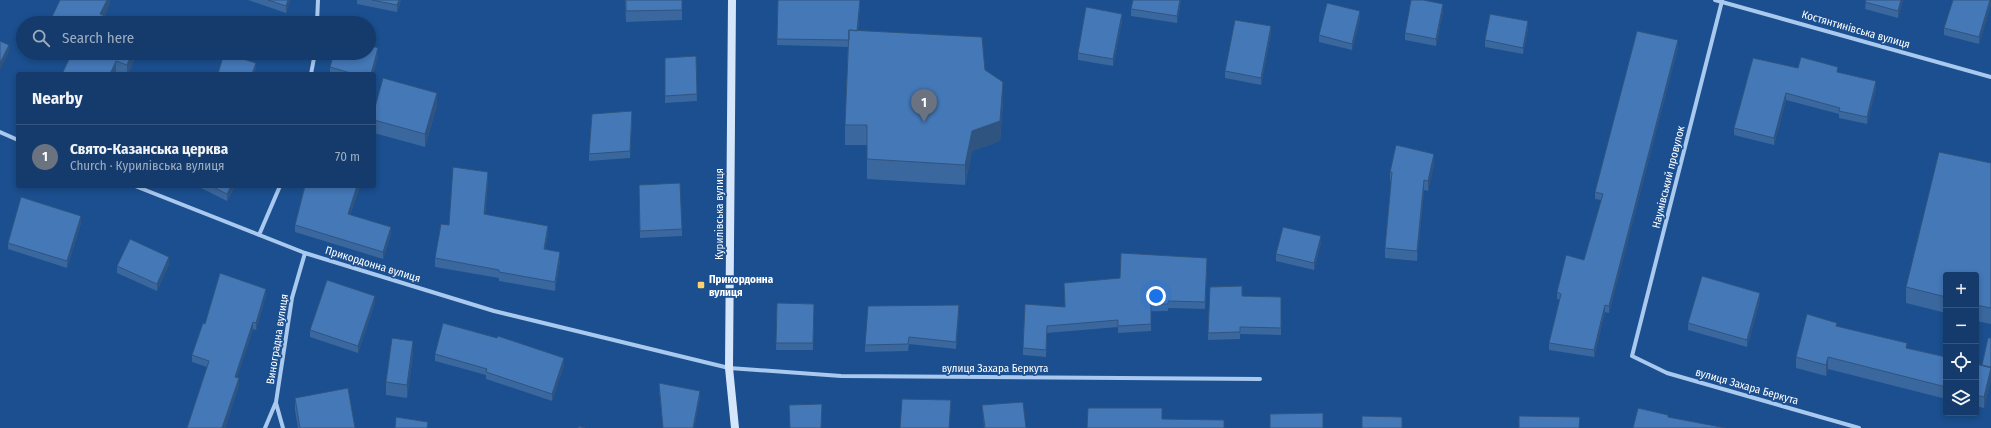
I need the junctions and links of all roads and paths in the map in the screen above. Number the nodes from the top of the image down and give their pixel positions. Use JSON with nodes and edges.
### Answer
{"nodes":[{"id":1,"x":318,"y":0,"type":"edge"},
{"id":2,"x":732,"y":0,"type":"edge"},
{"id":3,"x":1716,"y":0,"type":"edge"},
{"id":4,"x":1722,"y":1,"type":"junction"},
{"id":5,"x":317,"y":16,"type":"edge"},
{"id":6,"x":313,"y":60,"type":"edge"},
{"id":7,"x":310,"y":72,"type":"edge"},
{"id":8,"x":1991,"y":77,"type":"edge"},
{"id":9,"x":0,"y":132,"type":"edge"},
{"id":10,"x":16,"y":139,"type":"edge"},
{"id":11,"x":140,"y":188,"type":"edge"},
{"id":12,"x":279,"y":188,"type":"edge"},
{"id":13,"x":259,"y":235,"type":"junction"},
{"id":14,"x":305,"y":252,"type":"junction"},
{"id":15,"x":1632,"y":356,"type":"joint"},
{"id":16,"x":729,"y":368,"type":"junction"},
{"id":17,"x":1260,"y":379,"type":"dead end"},
{"id":18,"x":276,"y":402,"type":"junction"},
{"id":19,"x":265,"y":428,"type":"edge"},
{"id":20,"x":283,"y":428,"type":"edge"},
{"id":21,"x":735,"y":428,"type":"edge"},
{"id":22,"x":1859,"y":428,"type":"edge"}],
"edges":[{"from":1,"to":5,"type":"street"},
{"from":2,"to":16,"type":"main road","name":"Курилівська вулиця"},
{"from":3,"to":4,"type":"street","name":"Костянтинівська вулиця"},
{"from":4,"to":8,"type":"street","name":"Костянтинівська вулиця"},
{"from":4,"to":15,"type":"street","name":"Наумівський провулок"},
{"from":6,"to":7,"type":"street"},
{"from":9,"to":10,"type":"street"},
{"from":11,"to":13,"type":"street","name":"Прикордонна вулиця"},
{"from":12,"to":13,"type":"street"},
{"from":13,"to":14,"type":"street","name":"Прикордонна вулиця"},
{"from":14,"to":16,"type":"street","name":"Прикордонна вулиця"},
{"from":14,"to":18,"type":"street","name":"Виноградна вулиця"},
{"from":15,"to":22,"type":"street","name":"вулиця Захара Беркута"},
{"from":16,"to":17,"type":"street","name":"вулиця Захара Беркута"},
{"from":16,"to":21,"type":"main road","name":"Курилівська вулиця"},
{"from":18,"to":19,"type":"street","name":"Виноградна вулиця"},
{"from":18,"to":20,"type":"street"}]}
